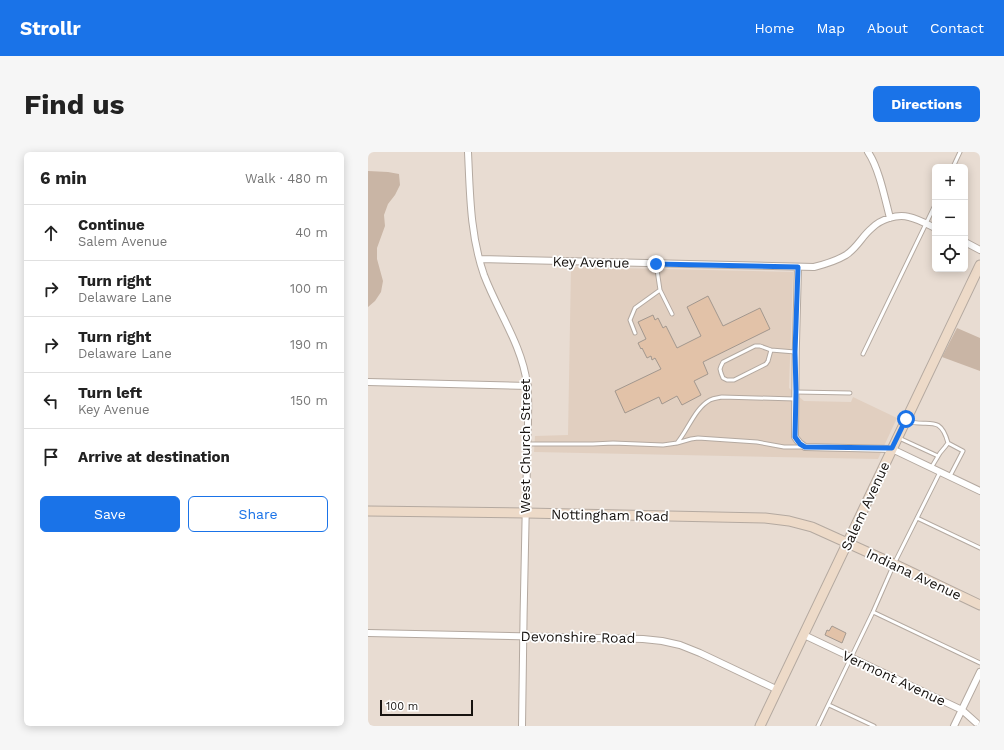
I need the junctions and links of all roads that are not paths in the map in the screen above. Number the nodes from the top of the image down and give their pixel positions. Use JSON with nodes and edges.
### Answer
{"nodes":[{"id":1,"x":468,"y":152,"type":"edge"},
{"id":2,"x":868,"y":152,"type":"edge"},
{"id":3,"x":960,"y":152,"type":"edge"},
{"id":4,"x":954,"y":164,"type":"edge"},
{"id":5,"x":932,"y":211,"type":"edge"},
{"id":6,"x":890,"y":218,"type":"junction"},
{"id":7,"x":926,"y":224,"type":"junction"},
{"id":8,"x":932,"y":227,"type":"edge"},
{"id":9,"x":968,"y":244,"type":"edge"},
{"id":10,"x":980,"y":250,"type":"edge"},
{"id":11,"x":480,"y":259,"type":"junction"},
{"id":12,"x":656,"y":264,"type":"junction"},
{"id":13,"x":980,"y":265,"type":"edge"},
{"id":14,"x":798,"y":267,"type":"junction"},
{"id":15,"x":660,"y":290,"type":"junction"},
{"id":16,"x":672,"y":314,"type":"dead end"},
{"id":17,"x":635,"y":333,"type":"dead end"},
{"id":18,"x":771,"y":350,"type":"junction"},
{"id":19,"x":795,"y":352,"type":"junction"},
{"id":20,"x":863,"y":354,"type":"dead end"},
{"id":21,"x":368,"y":382,"type":"edge"},
{"id":22,"x":528,"y":386,"type":"junction"},
{"id":23,"x":796,"y":392,"type":"junction"},
{"id":24,"x":850,"y":393,"type":"dead end"},
{"id":25,"x":796,"y":399,"type":"junction"},
{"id":26,"x":906,"y":420,"type":"junction"},
{"id":27,"x":898,"y":438,"type":"junction"},
{"id":28,"x":677,"y":443,"type":"junction"},
{"id":29,"x":948,"y":443,"type":"junction"},
{"id":30,"x":527,"y":444,"type":"junction"},
{"id":31,"x":805,"y":447,"type":"junction"},
{"id":32,"x":892,"y":448,"type":"junction"},
{"id":33,"x":938,"y":456,"type":"junction"},
{"id":34,"x":931,"y":468,"type":"junction"},
{"id":35,"x":940,"y":472,"type":"junction"},
{"id":36,"x":950,"y":476,"type":"junction"},
{"id":37,"x":980,"y":490,"type":"edge"},
{"id":38,"x":368,"y":511,"type":"edge"},
{"id":39,"x":526,"y":513,"type":"junction"},
{"id":40,"x":917,"y":518,"type":"junction"},
{"id":41,"x":848,"y":542,"type":"junction"},
{"id":42,"x":980,"y":548,"type":"edge"},
{"id":43,"x":894,"y":564,"type":"junction"},
{"id":44,"x":980,"y":605,"type":"edge"},
{"id":45,"x":873,"y":612,"type":"junction"},
{"id":46,"x":368,"y":633,"type":"edge"},
{"id":47,"x":804,"y":635,"type":"junction"},
{"id":48,"x":523,"y":636,"type":"junction"},
{"id":49,"x":851,"y":657,"type":"junction"},
{"id":50,"x":980,"y":663,"type":"edge"},
{"id":51,"x":980,"y":672,"type":"edge"},
{"id":52,"x":778,"y":690,"type":"junction"},
{"id":53,"x":829,"y":705,"type":"junction"},
{"id":54,"x":962,"y":710,"type":"junction"},
{"id":55,"x":522,"y":726,"type":"edge"},
{"id":56,"x":760,"y":726,"type":"edge"},
{"id":57,"x":818,"y":726,"type":"edge"},
{"id":58,"x":874,"y":726,"type":"edge"},
{"id":59,"x":954,"y":726,"type":"edge"},
{"id":60,"x":980,"y":726,"type":"edge"}],
"edges":[{"from":1,"to":11,"type":"street","name":"West Church Street"},
{"from":2,"to":6,"type":"street"},
{"from":3,"to":4,"type":"lane"},
{"from":5,"to":7,"type":"lane"},
{"from":6,"to":7,"type":"street"},
{"from":6,"to":14,"type":"street","name":"Key Avenue"},
{"from":7,"to":8,"type":"street"},
{"from":7,"to":20,"type":"lane"},
{"from":9,"to":10,"type":"street"},
{"from":11,"to":12,"type":"street","name":"Key Avenue"},
{"from":11,"to":22,"type":"street","name":"West Church Street"},
{"from":12,"to":14,"type":"street","name":"Key Avenue"},
{"from":12,"to":15,"type":"lane"},
{"from":13,"to":26,"type":"main road","name":"Salem Avenue"},
{"from":14,"to":19,"type":"street"},
{"from":15,"to":16,"type":"lane"},
{"from":15,"to":17,"type":"lane"},
{"from":18,"to":18,"type":"lane"},
{"from":18,"to":19,"type":"lane"},
{"from":19,"to":23,"type":"street"},
{"from":21,"to":22,"type":"street"},
{"from":22,"to":30,"type":"street","name":"West Church Street"},
{"from":23,"to":24,"type":"lane"},
{"from":23,"to":25,"type":"street"},
{"from":25,"to":28,"type":"lane"},
{"from":25,"to":31,"type":"street"},
{"from":26,"to":27,"type":"main road","name":"Salem Avenue"},
{"from":26,"to":29,"type":"lane"},
{"from":27,"to":32,"type":"main road","name":"Salem Avenue"},
{"from":27,"to":33,"type":"lane"},
{"from":28,"to":30,"type":"lane"},
{"from":28,"to":31,"type":"lane"},
{"from":29,"to":33,"type":"lane"},
{"from":29,"to":36,"type":"lane"},
{"from":30,"to":39,"type":"street","name":"West Church Street"},
{"from":31,"to":32,"type":"street"},
{"from":32,"to":34,"type":"street"},
{"from":32,"to":41,"type":"main road","name":"Salem Avenue"},
{"from":33,"to":34,"type":"lane"},
{"from":34,"to":35,"type":"street"},
{"from":35,"to":36,"type":"street"},
{"from":35,"to":40,"type":"lane"},
{"from":36,"to":37,"type":"street"},
{"from":38,"to":39,"type":"main road","name":"Nottingham Road"},
{"from":39,"to":41,"type":"main road","name":"Nottingham Road"},
{"from":39,"to":48,"type":"street","name":"West Church Street"},
{"from":40,"to":42,"type":"lane"},
{"from":40,"to":43,"type":"lane"},
{"from":41,"to":43,"type":"main road","name":"Indiana Avenue"},
{"from":41,"to":47,"type":"main road","name":"Salem Avenue"},
{"from":43,"to":44,"type":"main road","name":"Indiana Avenue"},
{"from":43,"to":45,"type":"lane"},
{"from":45,"to":49,"type":"lane"},
{"from":45,"to":50,"type":"lane"},
{"from":46,"to":48,"type":"street","name":"Devonshire Road"},
{"from":47,"to":49,"type":"street","name":"Vermont Avenue"},
{"from":47,"to":52,"type":"main road","name":"Salem Avenue"},
{"from":48,"to":52,"type":"street","name":"Devonshire Road"},
{"from":48,"to":55,"type":"street","name":"West Church Street"},
{"from":49,"to":53,"type":"lane"},
{"from":49,"to":54,"type":"street","name":"Vermont Avenue"},
{"from":51,"to":54,"type":"street"},
{"from":52,"to":56,"type":"main road","name":"Salem Avenue"},
{"from":53,"to":57,"type":"lane"},
{"from":53,"to":58,"type":"lane"},
{"from":54,"to":59,"type":"street"},
{"from":54,"to":60,"type":"street","name":"Vermont Avenue"}]}
